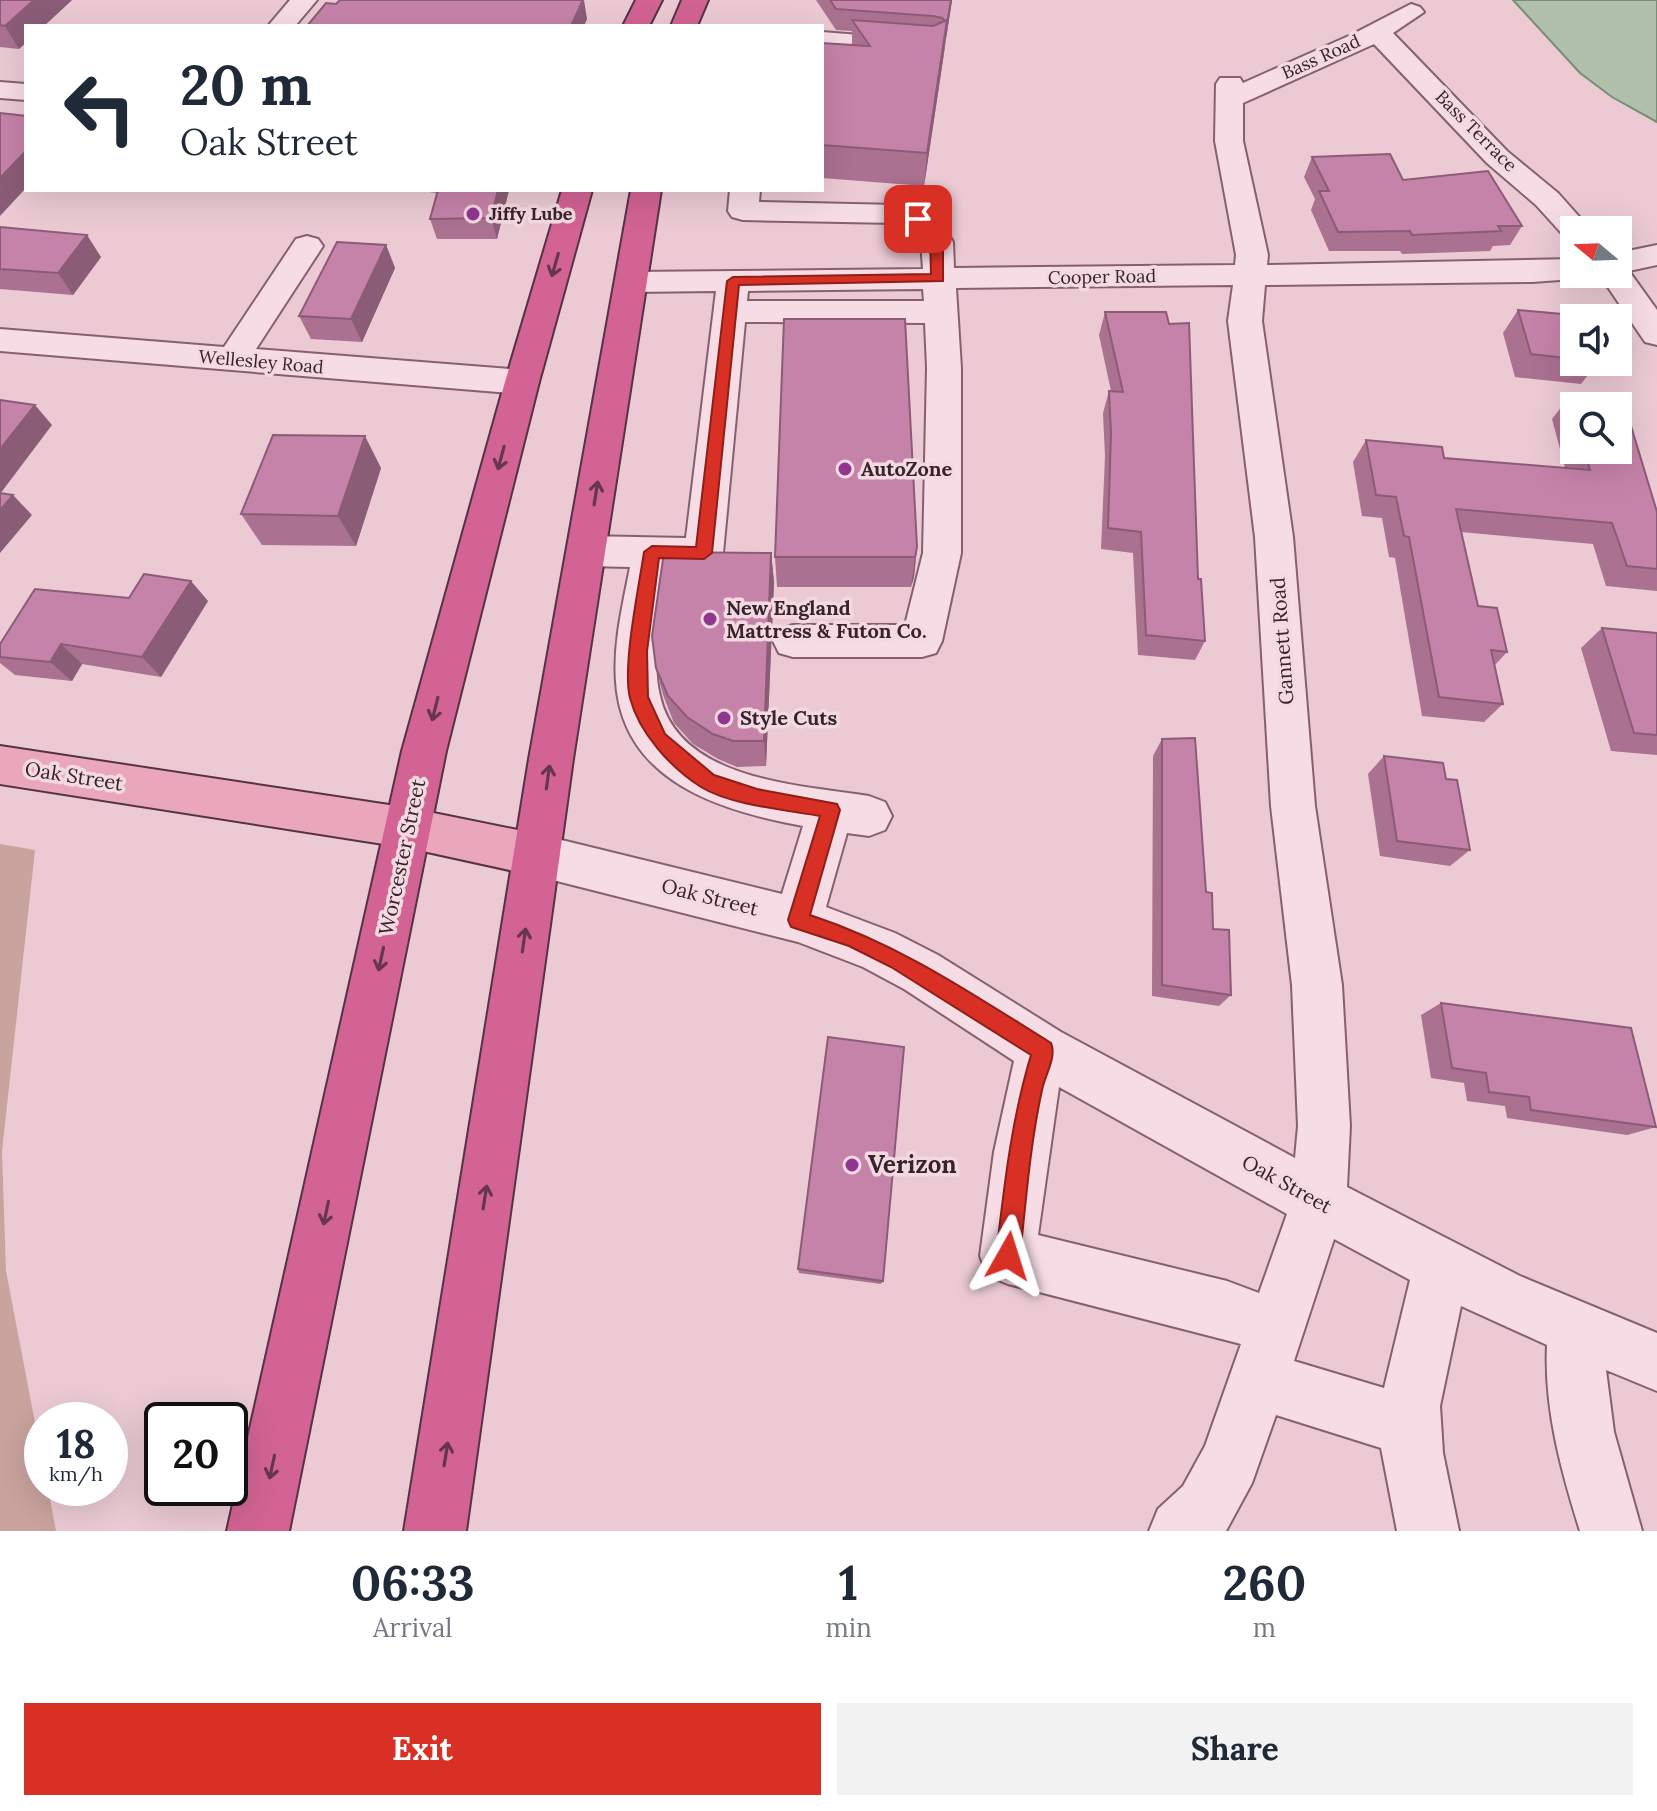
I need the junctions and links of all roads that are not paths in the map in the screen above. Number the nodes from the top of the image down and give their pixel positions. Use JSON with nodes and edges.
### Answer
{"nodes":[{"id":1,"x":304,"y":0,"type":"edge"},
{"id":2,"x":649,"y":0,"type":"edge"},
{"id":3,"x":695,"y":0,"type":"edge"},
{"id":4,"x":1411,"y":12,"type":"dead end"},
{"id":5,"x":283,"y":24,"type":"edge"},
{"id":6,"x":637,"y":24,"type":"edge"},
{"id":7,"x":685,"y":24,"type":"edge"},
{"id":8,"x":1377,"y":32,"type":"junction"},
{"id":9,"x":824,"y":40,"type":"edge"},
{"id":10,"x":931,"y":48,"type":"edge"},
{"id":11,"x":0,"y":90,"type":"edge"},
{"id":12,"x":1230,"y":91,"type":"joint"},
{"id":13,"x":24,"y":92,"type":"edge"},
{"id":14,"x":576,"y":192,"type":"edge"},
{"id":15,"x":646,"y":192,"type":"edge"},
{"id":16,"x":745,"y":192,"type":"edge"},
{"id":17,"x":1563,"y":216,"type":"edge"},
{"id":18,"x":307,"y":246,"type":"dead end"},
{"id":19,"x":1657,"y":255,"type":"edge"},
{"id":20,"x":1632,"y":260,"type":"edge"},
{"id":21,"x":1560,"y":269,"type":"edge"},
{"id":22,"x":1249,"y":275,"type":"junction"},
{"id":23,"x":631,"y":282,"type":"junction"},
{"id":24,"x":1625,"y":288,"type":"edge"},
{"id":25,"x":939,"y":295,"type":"junction"},
{"id":26,"x":732,"y":296,"type":"junction"},
{"id":27,"x":1657,"y":334,"type":"edge"},
{"id":28,"x":0,"y":340,"type":"edge"},
{"id":29,"x":232,"y":360,"type":"junction"},
{"id":30,"x":522,"y":382,"type":"junction"},
{"id":31,"x":586,"y":551,"type":"junction"},
{"id":32,"x":652,"y":552,"type":"junction"},
{"id":33,"x":793,"y":641,"type":"dead end"},
{"id":34,"x":0,"y":765,"type":"edge"},
{"id":35,"x":409,"y":828,"type":"junction"},
{"id":36,"x":537,"y":855,"type":"junction"},
{"id":37,"x":798,"y":920,"type":"junction"},
{"id":38,"x":1043,"y":1050,"type":"junction"},
{"id":39,"x":1319,"y":1201,"type":"junction"},
{"id":40,"x":1441,"y":1266,"type":"junction"},
{"id":41,"x":1577,"y":1331,"type":"junction"},
{"id":42,"x":1268,"y":1354,"type":"junction"},
{"id":43,"x":1657,"y":1362,"type":"edge"},
{"id":44,"x":1409,"y":1426,"type":"junction"},
{"id":45,"x":1202,"y":1523,"type":"edge"},
{"id":46,"x":258,"y":1531,"type":"edge"},
{"id":47,"x":435,"y":1531,"type":"edge"},
{"id":48,"x":1428,"y":1531,"type":"edge"},
{"id":49,"x":1611,"y":1531,"type":"edge"}],
"edges":[{"from":1,"to":5,"type":"street"},
{"from":2,"to":6,"type":"highway"},
{"from":3,"to":7,"type":"highway"},
{"from":4,"to":8,"type":"street","name":"Bass Road"},
{"from":8,"to":12,"type":"street","name":"Bass Road"},
{"from":8,"to":17,"type":"street","name":"Bass Terrace"},
{"from":9,"to":10,"type":"street"},
{"from":11,"to":13,"type":"street"},
{"from":12,"to":22,"type":"street","name":"Gannett Road"},
{"from":14,"to":30,"type":"highway","name":"Worcester Street","one_way":true},
{"from":15,"to":23,"type":"highway"},
{"from":16,"to":25,"type":"street"},
{"from":18,"to":29,"type":"street"},
{"from":19,"to":20,"type":"street"},
{"from":21,"to":22,"type":"street","name":"Cooper Road"},
{"from":22,"to":25,"type":"street","name":"Cooper Road"},
{"from":22,"to":39,"type":"street","name":"Gannett Road"},
{"from":23,"to":26,"type":"street"},
{"from":31,"to":23,"type":"highway","one_way":true},
{"from":24,"to":27,"type":"street"},
{"from":25,"to":26,"type":"street","name":"Cooper Road"},
{"from":25,"to":33,"type":"street"},
{"from":26,"to":32,"type":"street"},
{"from":28,"to":29,"type":"street","name":"Wellesley Road"},
{"from":29,"to":30,"type":"street","name":"Wellesley Road"},
{"from":30,"to":35,"type":"highway","name":"Worcester Street","one_way":true},
{"from":31,"to":32,"type":"street"},
{"from":36,"to":31,"type":"highway","one_way":true},
{"from":32,"to":37,"type":"street"},
{"from":34,"to":35,"type":"main road","name":"Oak Street"},
{"from":35,"to":36,"type":"main road","name":"Oak Street"},
{"from":35,"to":46,"type":"highway","name":"Worcester Street","one_way":true},
{"from":36,"to":37,"type":"street","name":"Oak Street"},
{"from":47,"to":36,"type":"highway","one_way":true},
{"from":37,"to":38,"type":"street","name":"Oak Street"},
{"from":38,"to":39,"type":"street","name":"Oak Street"},
{"from":38,"to":42,"type":"street"},
{"from":39,"to":40,"type":"street","name":"Oak Street"},
{"from":39,"to":42,"type":"street","name":"Gannett Road"},
{"from":40,"to":41,"type":"street","name":"Oak Street"},
{"from":40,"to":44,"type":"street"},
{"from":41,"to":43,"type":"street","name":"Oak Street"},
{"from":41,"to":49,"type":"street"},
{"from":42,"to":44,"type":"street"},
{"from":42,"to":45,"type":"street","name":"Gannett Road"},
{"from":44,"to":48,"type":"street"}]}
